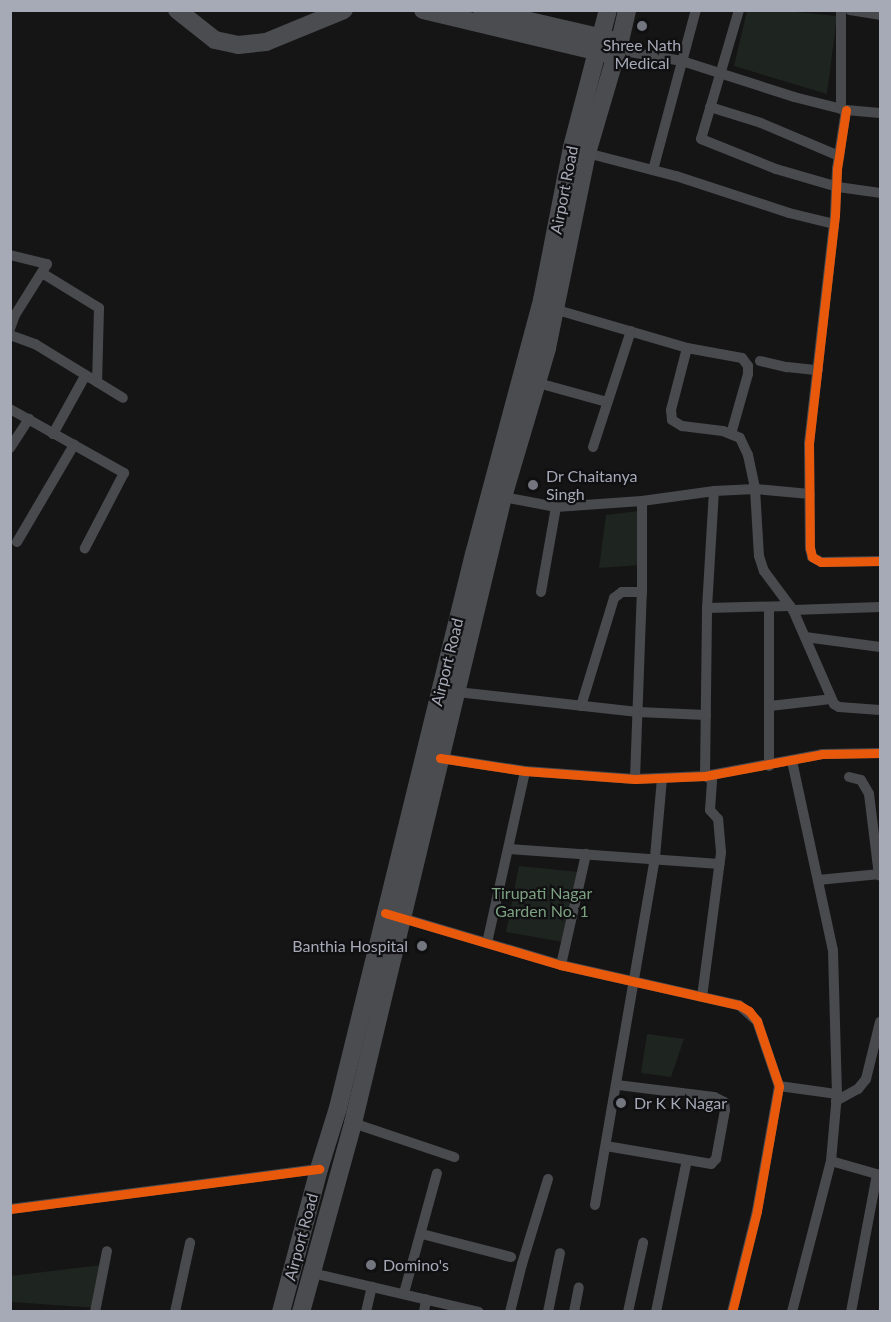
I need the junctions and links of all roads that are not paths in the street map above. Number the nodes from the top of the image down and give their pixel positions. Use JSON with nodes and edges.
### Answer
{"nodes":[{"id":1,"x":177,"y":10,"type":"edge"},
{"id":2,"x":344,"y":10,"type":"edge"},
{"id":3,"x":423,"y":10,"type":"edge"},
{"id":4,"x":482,"y":10,"type":"edge"},
{"id":5,"x":608,"y":10,"type":"edge"},
{"id":6,"x":627,"y":10,"type":"edge"},
{"id":7,"x":696,"y":10,"type":"edge"},
{"id":8,"x":739,"y":10,"type":"edge"},
{"id":9,"x":841,"y":10,"type":"edge"},
{"id":10,"x":850,"y":10,"type":"edge"},
{"id":11,"x":502,"y":13,"type":"edge"},
{"id":12,"x":880,"y":15,"type":"edge"},
{"id":13,"x":599,"y":44,"type":"junction"},
{"id":14,"x":622,"y":50,"type":"junction"},
{"id":15,"x":682,"y":61,"type":"junction"},
{"id":16,"x":719,"y":72,"type":"junction"},
{"id":17,"x":710,"y":107,"type":"junction"},
{"id":18,"x":843,"y":110,"type":"junction"},
{"id":19,"x":880,"y":113,"type":"edge"},
{"id":20,"x":580,"y":150,"type":"junction"},
{"id":21,"x":839,"y":156,"type":"junction"},
{"id":22,"x":653,"y":170,"type":"junction"},
{"id":23,"x":838,"y":187,"type":"junction"},
{"id":24,"x":880,"y":193,"type":"edge"},
{"id":25,"x":834,"y":224,"type":"junction"},
{"id":26,"x":10,"y":255,"type":"edge"},
{"id":27,"x":42,"y":273,"type":"junction"},
{"id":28,"x":554,"y":309,"type":"junction"},
{"id":29,"x":13,"y":314,"type":"edge"},
{"id":30,"x":10,"y":329,"type":"edge"},
{"id":31,"x":631,"y":331,"type":"junction"},
{"id":32,"x":10,"y":334,"type":"edge"},
{"id":33,"x":687,"y":348,"type":"junction"},
{"id":34,"x":760,"y":361,"type":"dead end"},
{"id":35,"x":818,"y":370,"type":"junction"},
{"id":36,"x":85,"y":376,"type":"junction"},
{"id":37,"x":97,"y":382,"type":"junction"},
{"id":38,"x":538,"y":383,"type":"junction"},
{"id":39,"x":123,"y":398,"type":"dead end"},
{"id":40,"x":607,"y":402,"type":"junction"},
{"id":41,"x":10,"y":409,"type":"edge"},
{"id":42,"x":29,"y":419,"type":"junction"},
{"id":43,"x":53,"y":434,"type":"junction"},
{"id":44,"x":731,"y":434,"type":"junction"},
{"id":45,"x":74,"y":445,"type":"junction"},
{"id":46,"x":593,"y":447,"type":"dead end"},
{"id":47,"x":10,"y":448,"type":"edge"},
{"id":48,"x":755,"y":489,"type":"junction"},
{"id":49,"x":714,"y":491,"type":"junction"},
{"id":50,"x":810,"y":494,"type":"junction"},
{"id":51,"x":503,"y":497,"type":"junction"},
{"id":52,"x":642,"y":501,"type":"junction"},
{"id":53,"x":556,"y":507,"type":"junction"},
{"id":54,"x":16,"y":542,"type":"dead end"},
{"id":55,"x":85,"y":548,"type":"dead end"},
{"id":56,"x":880,"y":561,"type":"edge"},
{"id":57,"x":541,"y":592,"type":"dead end"},
{"id":58,"x":642,"y":592,"type":"junction"},
{"id":59,"x":880,"y":607,"type":"edge"},
{"id":60,"x":707,"y":608,"type":"junction"},
{"id":61,"x":769,"y":608,"type":"junction"},
{"id":62,"x":791,"y":608,"type":"junction"},
{"id":63,"x":805,"y":637,"type":"junction"},
{"id":64,"x":880,"y":646,"type":"edge"},
{"id":65,"x":457,"y":693,"type":"junction"},
{"id":66,"x":831,"y":699,"type":"junction"},
{"id":67,"x":581,"y":706,"type":"junction"},
{"id":68,"x":770,"y":706,"type":"junction"},
{"id":69,"x":880,"y":710,"type":"edge"},
{"id":70,"x":638,"y":712,"type":"junction"},
{"id":71,"x":706,"y":715,"type":"junction"},
{"id":72,"x":880,"y":753,"type":"edge"},
{"id":73,"x":440,"y":758,"type":"junction"},
{"id":74,"x":792,"y":760,"type":"junction"},
{"id":75,"x":769,"y":766,"type":"junction"},
{"id":76,"x":525,"y":771,"type":"junction"},
{"id":77,"x":705,"y":776,"type":"junction"},
{"id":78,"x":849,"y":777,"type":"dead end"},
{"id":79,"x":635,"y":779,"type":"junction"},
{"id":80,"x":662,"y":779,"type":"junction"},
{"id":81,"x":509,"y":849,"type":"junction"},
{"id":82,"x":586,"y":854,"type":"junction"},
{"id":83,"x":655,"y":857,"type":"junction"},
{"id":84,"x":719,"y":864,"type":"junction"},
{"id":85,"x":880,"y":875,"type":"edge"},
{"id":86,"x":818,"y":880,"type":"junction"},
{"id":87,"x":393,"y":916,"type":"junction"},
{"id":88,"x":487,"y":943,"type":"junction"},
{"id":89,"x":561,"y":965,"type":"junction"},
{"id":90,"x":633,"y":982,"type":"junction"},
{"id":91,"x":702,"y":997,"type":"junction"},
{"id":92,"x":880,"y":1022,"type":"edge"},
{"id":93,"x":875,"y":1070,"type":"edge"},
{"id":94,"x":617,"y":1085,"type":"junction"},
{"id":95,"x":778,"y":1086,"type":"junction"},
{"id":96,"x":836,"y":1097,"type":"junction"},
{"id":97,"x":353,"y":1123,"type":"junction"},
{"id":98,"x":606,"y":1146,"type":"junction"},
{"id":99,"x":454,"y":1157,"type":"dead end"},
{"id":100,"x":687,"y":1160,"type":"junction"},
{"id":101,"x":831,"y":1161,"type":"junction"},
{"id":102,"x":318,"y":1169,"type":"junction"},
{"id":103,"x":438,"y":1173,"type":"dead end"},
{"id":104,"x":879,"y":1174,"type":"edge"},
{"id":105,"x":548,"y":1179,"type":"dead end"},
{"id":106,"x":595,"y":1206,"type":"dead end"},
{"id":107,"x":10,"y":1209,"type":"edge"},
{"id":108,"x":422,"y":1234,"type":"junction"},
{"id":109,"x":190,"y":1243,"type":"dead end"},
{"id":110,"x":643,"y":1243,"type":"dead end"},
{"id":111,"x":107,"y":1251,"type":"dead end"},
{"id":112,"x":560,"y":1253,"type":"dead end"},
{"id":113,"x":511,"y":1257,"type":"dead end"},
{"id":114,"x":312,"y":1273,"type":"junction"},
{"id":115,"x":372,"y":1287,"type":"junction"},
{"id":116,"x":579,"y":1287,"type":"dead end"},
{"id":117,"x":404,"y":1293,"type":"junction"},
{"id":118,"x":426,"y":1299,"type":"junction"},
{"id":119,"x":95,"y":1311,"type":"edge"},
{"id":120,"x":175,"y":1311,"type":"edge"},
{"id":121,"x":281,"y":1311,"type":"edge"},
{"id":122,"x":301,"y":1311,"type":"edge"},
{"id":123,"x":366,"y":1311,"type":"edge"},
{"id":124,"x":424,"y":1311,"type":"edge"},
{"id":125,"x":479,"y":1311,"type":"edge"},
{"id":126,"x":510,"y":1311,"type":"edge"},
{"id":127,"x":548,"y":1311,"type":"edge"},
{"id":128,"x":574,"y":1311,"type":"edge"},
{"id":129,"x":628,"y":1311,"type":"edge"},
{"id":130,"x":656,"y":1311,"type":"edge"},
{"id":131,"x":732,"y":1311,"type":"edge"},
{"id":132,"x":792,"y":1311,"type":"edge"},
{"id":133,"x":851,"y":1311,"type":"edge"}],
"edges":[{"from":1,"to":2,"type":"main road"},
{"from":3,"to":13,"type":"main road"},
{"from":4,"to":11,"type":"main road"},
{"from":5,"to":13,"type":"main road","name":"Airport Road"},
{"from":6,"to":14,"type":"main road","name":"Airport Road"},
{"from":7,"to":15,"type":"street"},
{"from":8,"to":16,"type":"street"},
{"from":9,"to":18,"type":"street"},
{"from":10,"to":12,"type":"street"},
{"from":11,"to":13,"type":"main road"},
{"from":13,"to":14,"type":"main road"},
{"from":13,"to":20,"type":"main road","name":"Airport Road"},
{"from":14,"to":15,"type":"street"},
{"from":14,"to":20,"type":"main road","name":"Airport Road"},
{"from":15,"to":16,"type":"street"},
{"from":15,"to":22,"type":"street"},
{"from":16,"to":17,"type":"street"},
{"from":16,"to":18,"type":"street"},
{"from":17,"to":21,"type":"street"},
{"from":17,"to":23,"type":"street"},
{"from":18,"to":19,"type":"street"},
{"from":18,"to":21,"type":"street"},
{"from":20,"to":22,"type":"street"},
{"from":20,"to":28,"type":"main road","name":"Airport Road"},
{"from":20,"to":87,"type":"main road","name":"Airport Road"},
{"from":21,"to":23,"type":"street"},
{"from":22,"to":25,"type":"street"},
{"from":23,"to":24,"type":"street"},
{"from":23,"to":25,"type":"street"},
{"from":25,"to":35,"type":"street"},
{"from":26,"to":27,"type":"street"},
{"from":27,"to":29,"type":"street"},
{"from":27,"to":37,"type":"street"},
{"from":28,"to":31,"type":"street"},
{"from":28,"to":38,"type":"main road","name":"Airport Road"},
{"from":29,"to":30,"type":"street"},
{"from":31,"to":33,"type":"street"},
{"from":31,"to":40,"type":"street"},
{"from":32,"to":36,"type":"street"},
{"from":33,"to":44,"type":"street"},
{"from":33,"to":44,"type":"street"},
{"from":34,"to":35,"type":"street"},
{"from":35,"to":50,"type":"street"},
{"from":36,"to":37,"type":"street"},
{"from":36,"to":43,"type":"street"},
{"from":37,"to":39,"type":"street"},
{"from":38,"to":40,"type":"street"},
{"from":38,"to":51,"type":"main road","name":"Airport Road"},
{"from":40,"to":46,"type":"street"},
{"from":41,"to":42,"type":"street"},
{"from":42,"to":43,"type":"street"},
{"from":42,"to":47,"type":"street"},
{"from":43,"to":45,"type":"street"},
{"from":44,"to":48,"type":"street"},
{"from":45,"to":54,"type":"street"},
{"from":45,"to":55,"type":"street"},
{"from":48,"to":49,"type":"street"},
{"from":48,"to":50,"type":"street"},
{"from":48,"to":62,"type":"street"},
{"from":49,"to":52,"type":"street"},
{"from":49,"to":60,"type":"street"},
{"from":50,"to":56,"type":"street"},
{"from":51,"to":53,"type":"street"},
{"from":51,"to":65,"type":"main road","name":"Airport Road"},
{"from":52,"to":53,"type":"street"},
{"from":52,"to":58,"type":"street"},
{"from":53,"to":57,"type":"street"},
{"from":58,"to":67,"type":"street"},
{"from":58,"to":70,"type":"street"},
{"from":59,"to":62,"type":"street"},
{"from":60,"to":61,"type":"street"},
{"from":60,"to":71,"type":"street"},
{"from":61,"to":62,"type":"street"},
{"from":61,"to":68,"type":"street"},
{"from":62,"to":63,"type":"street"},
{"from":63,"to":64,"type":"street"},
{"from":63,"to":66,"type":"street"},
{"from":65,"to":67,"type":"street"},
{"from":65,"to":73,"type":"main road","name":"Airport Road"},
{"from":66,"to":68,"type":"street"},
{"from":66,"to":69,"type":"street"},
{"from":67,"to":70,"type":"street"},
{"from":68,"to":75,"type":"street"},
{"from":70,"to":71,"type":"street"},
{"from":70,"to":79,"type":"street"},
{"from":71,"to":77,"type":"street"},
{"from":72,"to":74,"type":"street"},
{"from":73,"to":76,"type":"street"},
{"from":73,"to":87,"type":"main road","name":"Airport Road"},
{"from":74,"to":75,"type":"street"},
{"from":74,"to":86,"type":"street"},
{"from":75,"to":77,"type":"street"},
{"from":76,"to":79,"type":"street"},
{"from":76,"to":81,"type":"street"},
{"from":77,"to":80,"type":"street"},
{"from":77,"to":84,"type":"street"},
{"from":78,"to":85,"type":"street"},
{"from":79,"to":80,"type":"street"},
{"from":80,"to":83,"type":"street"},
{"from":81,"to":82,"type":"street"},
{"from":81,"to":88,"type":"street"},
{"from":82,"to":83,"type":"street"},
{"from":82,"to":89,"type":"street"},
{"from":83,"to":84,"type":"street"},
{"from":83,"to":90,"type":"street"},
{"from":84,"to":91,"type":"street"},
{"from":85,"to":86,"type":"street"},
{"from":86,"to":96,"type":"street"},
{"from":87,"to":88,"type":"street"},
{"from":87,"to":97,"type":"main road","name":"Airport Road"},
{"from":87,"to":102,"type":"main road","name":"Airport Road"},
{"from":88,"to":89,"type":"street"},
{"from":89,"to":90,"type":"street"},
{"from":90,"to":91,"type":"street"},
{"from":90,"to":94,"type":"street"},
{"from":91,"to":95,"type":"street"},
{"from":92,"to":93,"type":"street"},
{"from":93,"to":96,"type":"street"},
{"from":94,"to":98,"type":"street"},
{"from":94,"to":100,"type":"street"},
{"from":95,"to":96,"type":"street"},
{"from":95,"to":131,"type":"street"},
{"from":96,"to":101,"type":"street"},
{"from":97,"to":99,"type":"street"},
{"from":97,"to":114,"type":"main road","name":"Airport Road"},
{"from":98,"to":100,"type":"street"},
{"from":98,"to":106,"type":"street"},
{"from":100,"to":130,"type":"street"},
{"from":101,"to":104,"type":"street"},
{"from":101,"to":132,"type":"street"},
{"from":102,"to":107,"type":"street"},
{"from":102,"to":121,"type":"main road","name":"Airport Road"},
{"from":103,"to":108,"type":"street"},
{"from":104,"to":133,"type":"street"},
{"from":105,"to":126,"type":"street"},
{"from":108,"to":113,"type":"street"},
{"from":108,"to":117,"type":"street"},
{"from":109,"to":120,"type":"street"},
{"from":110,"to":129,"type":"street"},
{"from":111,"to":119,"type":"street"},
{"from":112,"to":127,"type":"street"},
{"from":114,"to":115,"type":"street"},
{"from":114,"to":122,"type":"main road","name":"Airport Road"},
{"from":115,"to":117,"type":"street"},
{"from":115,"to":123,"type":"street"},
{"from":116,"to":128,"type":"street"},
{"from":117,"to":118,"type":"street"},
{"from":118,"to":124,"type":"street"},
{"from":118,"to":125,"type":"street"}]}
